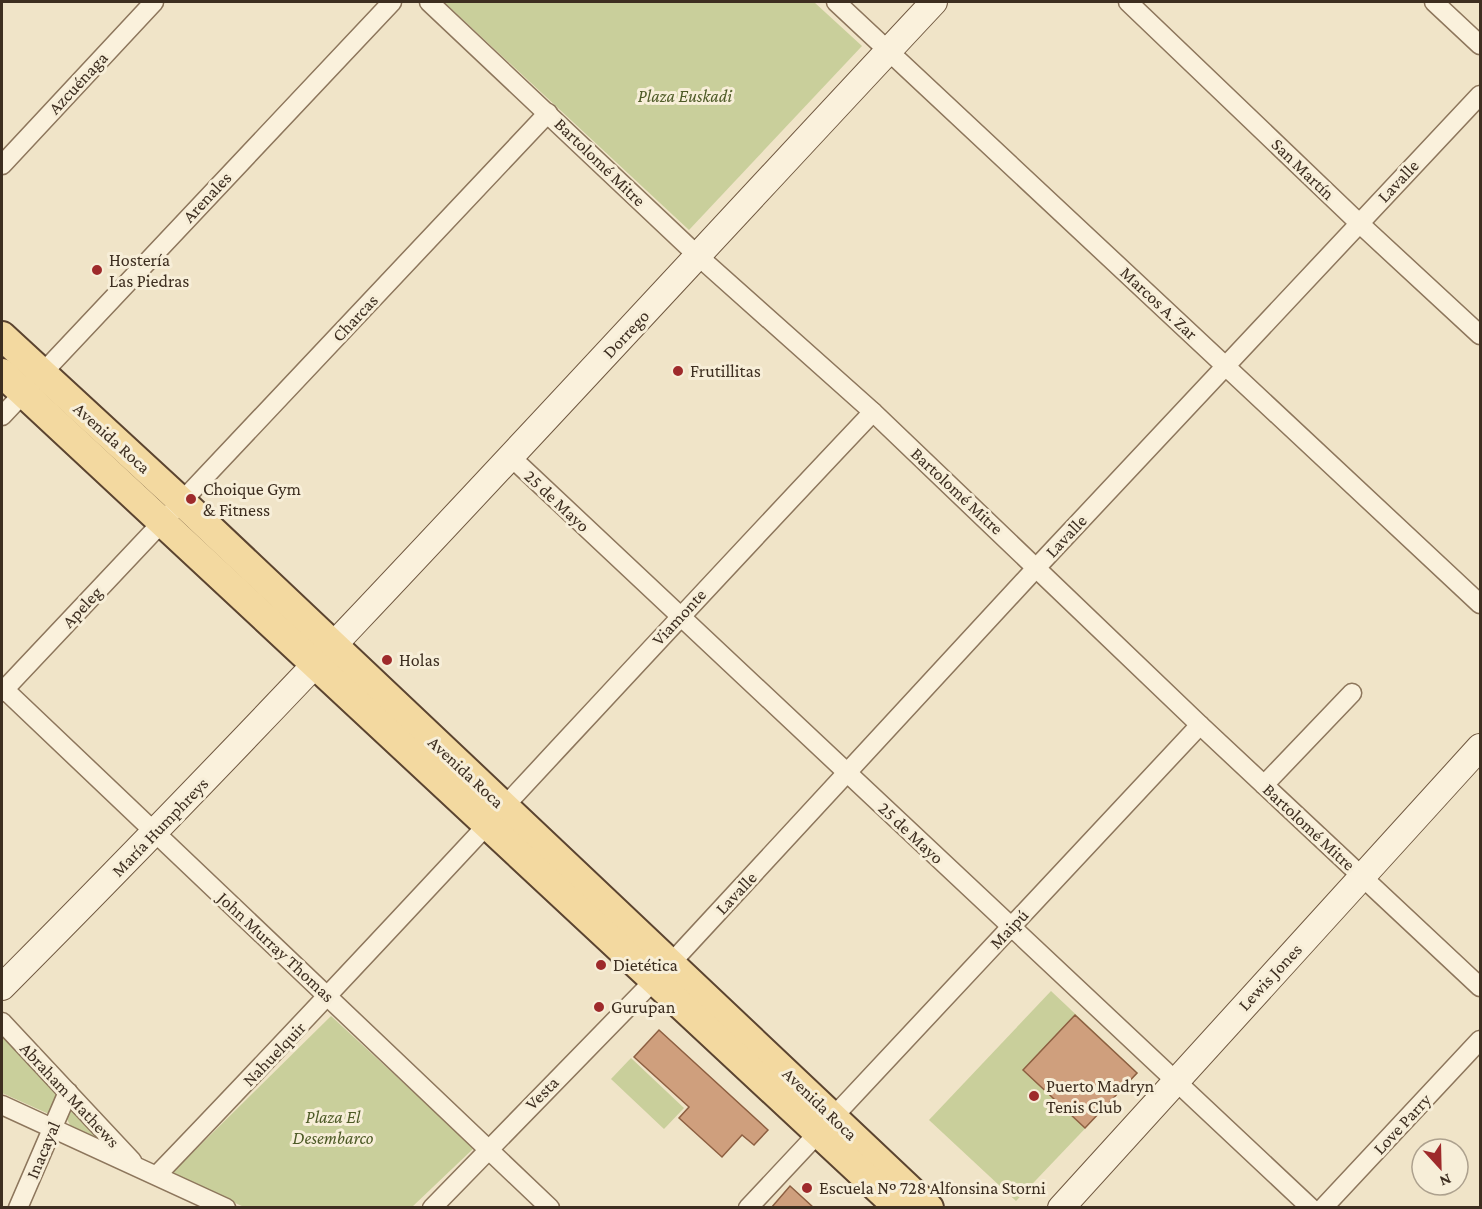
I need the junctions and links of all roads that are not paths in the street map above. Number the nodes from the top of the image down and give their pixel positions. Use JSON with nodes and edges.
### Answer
{"nodes":[{"id":1,"x":154,"y":2,"type":"edge"},
{"id":2,"x":392,"y":2,"type":"edge"},
{"id":3,"x":429,"y":2,"type":"edge"},
{"id":4,"x":836,"y":2,"type":"edge"},
{"id":5,"x":934,"y":2,"type":"edge"},
{"id":6,"x":1128,"y":2,"type":"edge"},
{"id":7,"x":1434,"y":2,"type":"edge"},
{"id":8,"x":1480,"y":45,"type":"edge"},
{"id":9,"x":888,"y":50,"type":"junction"},
{"id":10,"x":1480,"y":94,"type":"edge"},
{"id":11,"x":548,"y":113,"type":"junction"},
{"id":12,"x":2,"y":165,"type":"edge"},
{"id":13,"x":1359,"y":223,"type":"junction"},
{"id":14,"x":698,"y":256,"type":"junction"},
{"id":15,"x":1480,"y":335,"type":"edge"},
{"id":16,"x":2,"y":336,"type":"edge"},
{"id":17,"x":1227,"y":366,"type":"junction"},
{"id":18,"x":2,"y":373,"type":"edge"},
{"id":19,"x":32,"y":383,"type":"junction"},
{"id":20,"x":873,"y":412,"type":"junction"},
{"id":21,"x":2,"y":416,"type":"edge"},
{"id":22,"x":512,"y":458,"type":"junction"},
{"id":23,"x":181,"y":501,"type":"junction"},
{"id":24,"x":162,"y":522,"type":"junction"},
{"id":25,"x":1037,"y":567,"type":"junction"},
{"id":26,"x":1480,"y":604,"type":"edge"},
{"id":27,"x":679,"y":616,"type":"junction"},
{"id":28,"x":324,"y":656,"type":"junction"},
{"id":29,"x":2,"y":690,"type":"edge"},
{"id":30,"x":1352,"y":693,"type":"dead end"},
{"id":31,"x":1200,"y":725,"type":"junction"},
{"id":32,"x":1480,"y":747,"type":"edge"},
{"id":33,"x":848,"y":773,"type":"junction"},
{"id":34,"x":1264,"y":785,"type":"junction"},
{"id":35,"x":495,"y":816,"type":"junction"},
{"id":36,"x":155,"y":833,"type":"junction"},
{"id":37,"x":1362,"y":876,"type":"junction"},
{"id":38,"x":1012,"y":927,"type":"junction"},
{"id":39,"x":663,"y":971,"type":"junction"},
{"id":40,"x":2,"y":987,"type":"edge"},
{"id":41,"x":1480,"y":987,"type":"edge"},
{"id":42,"x":329,"y":997,"type":"junction"},
{"id":43,"x":2,"y":1022,"type":"edge"},
{"id":44,"x":1480,"y":1040,"type":"edge"},
{"id":45,"x":1175,"y":1080,"type":"junction"},
{"id":46,"x":68,"y":1092,"type":"junction"},
{"id":47,"x":2,"y":1105,"type":"edge"},
{"id":48,"x":824,"y":1124,"type":"junction"},
{"id":49,"x":52,"y":1128,"type":"junction"},
{"id":50,"x":488,"y":1148,"type":"junction"},
{"id":51,"x":139,"y":1167,"type":"junction"},
{"id":52,"x":157,"y":1176,"type":"junction"},
{"id":53,"x":18,"y":1208,"type":"edge"},
{"id":54,"x":226,"y":1208,"type":"edge"},
{"id":55,"x":432,"y":1208,"type":"edge"},
{"id":56,"x":550,"y":1208,"type":"edge"},
{"id":57,"x":748,"y":1208,"type":"edge"},
{"id":58,"x":899,"y":1208,"type":"edge"},
{"id":59,"x":929,"y":1208,"type":"edge"},
{"id":60,"x":1061,"y":1208,"type":"edge"},
{"id":61,"x":1311,"y":1208,"type":"edge"},
{"id":62,"x":1323,"y":1208,"type":"edge"}],
"edges":[{"from":1,"to":12,"type":"street","name":"Azcuénaga"},
{"from":2,"to":19,"type":"street","name":"Arenales"},
{"from":3,"to":11,"type":"street","name":"Bartolomé Mitre"},
{"from":4,"to":9,"type":"street","name":"Marcos A. Zar"},
{"from":5,"to":9,"type":"main road","name":"Dorrego"},
{"from":6,"to":13,"type":"street","name":"San Martín"},
{"from":7,"to":8,"type":"street"},
{"from":9,"to":14,"type":"main road","name":"Dorrego"},
{"from":9,"to":17,"type":"street","name":"Marcos A. Zar"},
{"from":10,"to":13,"type":"street","name":"Lavalle"},
{"from":11,"to":14,"type":"street","name":"Bartolomé Mitre"},
{"from":11,"to":23,"type":"street","name":"Charcas"},
{"from":13,"to":15,"type":"street","name":"San Martín"},
{"from":13,"to":17,"type":"street","name":"Lavalle"},
{"from":14,"to":20,"type":"street","name":"Bartolomé Mitre"},
{"from":14,"to":22,"type":"main road","name":"Dorrego"},
{"from":16,"to":19,"type":"main road","name":"Avenida Roca"},
{"from":17,"to":25,"type":"street","name":"Lavalle"},
{"from":17,"to":26,"type":"street","name":"Marcos A. Zar"},
{"from":18,"to":19,"type":"main road","name":"Avenida Roca"},
{"from":19,"to":21,"type":"street","name":"Arenales"},
{"from":19,"to":23,"type":"main road","name":"Avenida Roca"},
{"from":19,"to":24,"type":"main road","name":"Avenida Roca"},
{"from":20,"to":25,"type":"street","name":"Bartolomé Mitre"},
{"from":20,"to":27,"type":"street","name":"Viamonte"},
{"from":22,"to":27,"type":"street","name":"25 de Mayo"},
{"from":22,"to":28,"type":"main road","name":"Dorrego"},
{"from":23,"to":24,"type":"street","name":"Charcas"},
{"from":23,"to":28,"type":"main road","name":"Avenida Roca"},
{"from":24,"to":28,"type":"main road","name":"Avenida Roca"},
{"from":24,"to":29,"type":"street","name":"Apeleg"},
{"from":25,"to":31,"type":"street","name":"Bartolomé Mitre"},
{"from":25,"to":33,"type":"street","name":"Lavalle"},
{"from":27,"to":33,"type":"street","name":"25 de Mayo"},
{"from":27,"to":35,"type":"street","name":"Viamonte"},
{"from":28,"to":35,"type":"main road","name":"Avenida Roca"},
{"from":28,"to":36,"type":"main road","name":"María Humphreys"},
{"from":29,"to":36,"type":"street","name":"John Murray Thomas"},
{"from":30,"to":34,"type":"street"},
{"from":31,"to":34,"type":"street","name":"Bartolomé Mitre"},
{"from":31,"to":38,"type":"street","name":"Maipú"},
{"from":32,"to":37,"type":"main road","name":"Lewis Jones"},
{"from":33,"to":38,"type":"street","name":"25 de Mayo"},
{"from":33,"to":39,"type":"street","name":"Lavalle"},
{"from":34,"to":37,"type":"street","name":"Bartolomé Mitre"},
{"from":35,"to":39,"type":"main road","name":"Avenida Roca"},
{"from":35,"to":42,"type":"street","name":"Nahuelquir"},
{"from":36,"to":40,"type":"main road","name":"María Humphreys"},
{"from":36,"to":42,"type":"street","name":"John Murray Thomas"},
{"from":37,"to":41,"type":"street","name":"Bartolomé Mitre"},
{"from":37,"to":45,"type":"main road","name":"Lewis Jones"},
{"from":38,"to":45,"type":"street","name":"25 de Mayo"},
{"from":38,"to":48,"type":"street","name":"Maipú"},
{"from":39,"to":48,"type":"main road","name":"Avenida Roca"},
{"from":39,"to":50,"type":"street","name":"Vesta"},
{"from":42,"to":50,"type":"street","name":"John Murray Thomas"},
{"from":42,"to":52,"type":"street","name":"Nahuelquir"},
{"from":43,"to":46,"type":"street","name":"Abraham Mathews"},
{"from":44,"to":62,"type":"street","name":"Love Parry"},
{"from":45,"to":60,"type":"main road","name":"Lewis Jones"},
{"from":45,"to":61,"type":"street","name":"25 de Mayo"},
{"from":46,"to":49,"type":"street","name":"Inacayal"},
{"from":46,"to":51,"type":"street","name":"Abraham Mathews"},
{"from":47,"to":49,"type":"street","name":"Abraham Mathews"},
{"from":48,"to":57,"type":"street","name":"Maipú"},
{"from":48,"to":58,"type":"main road","name":"Avenida Roca"},
{"from":48,"to":59,"type":"main road","name":"Avenida Roca"},
{"from":49,"to":51,"type":"street","name":"Abraham Mathews"},
{"from":49,"to":53,"type":"street","name":"Inacayal"},
{"from":50,"to":55,"type":"street","name":"Vesta"},
{"from":50,"to":56,"type":"street","name":"John Murray Thomas"},
{"from":51,"to":52,"type":"street","name":"Abraham Mathews"},
{"from":52,"to":54,"type":"street","name":"Abraham Mathews"}]}
